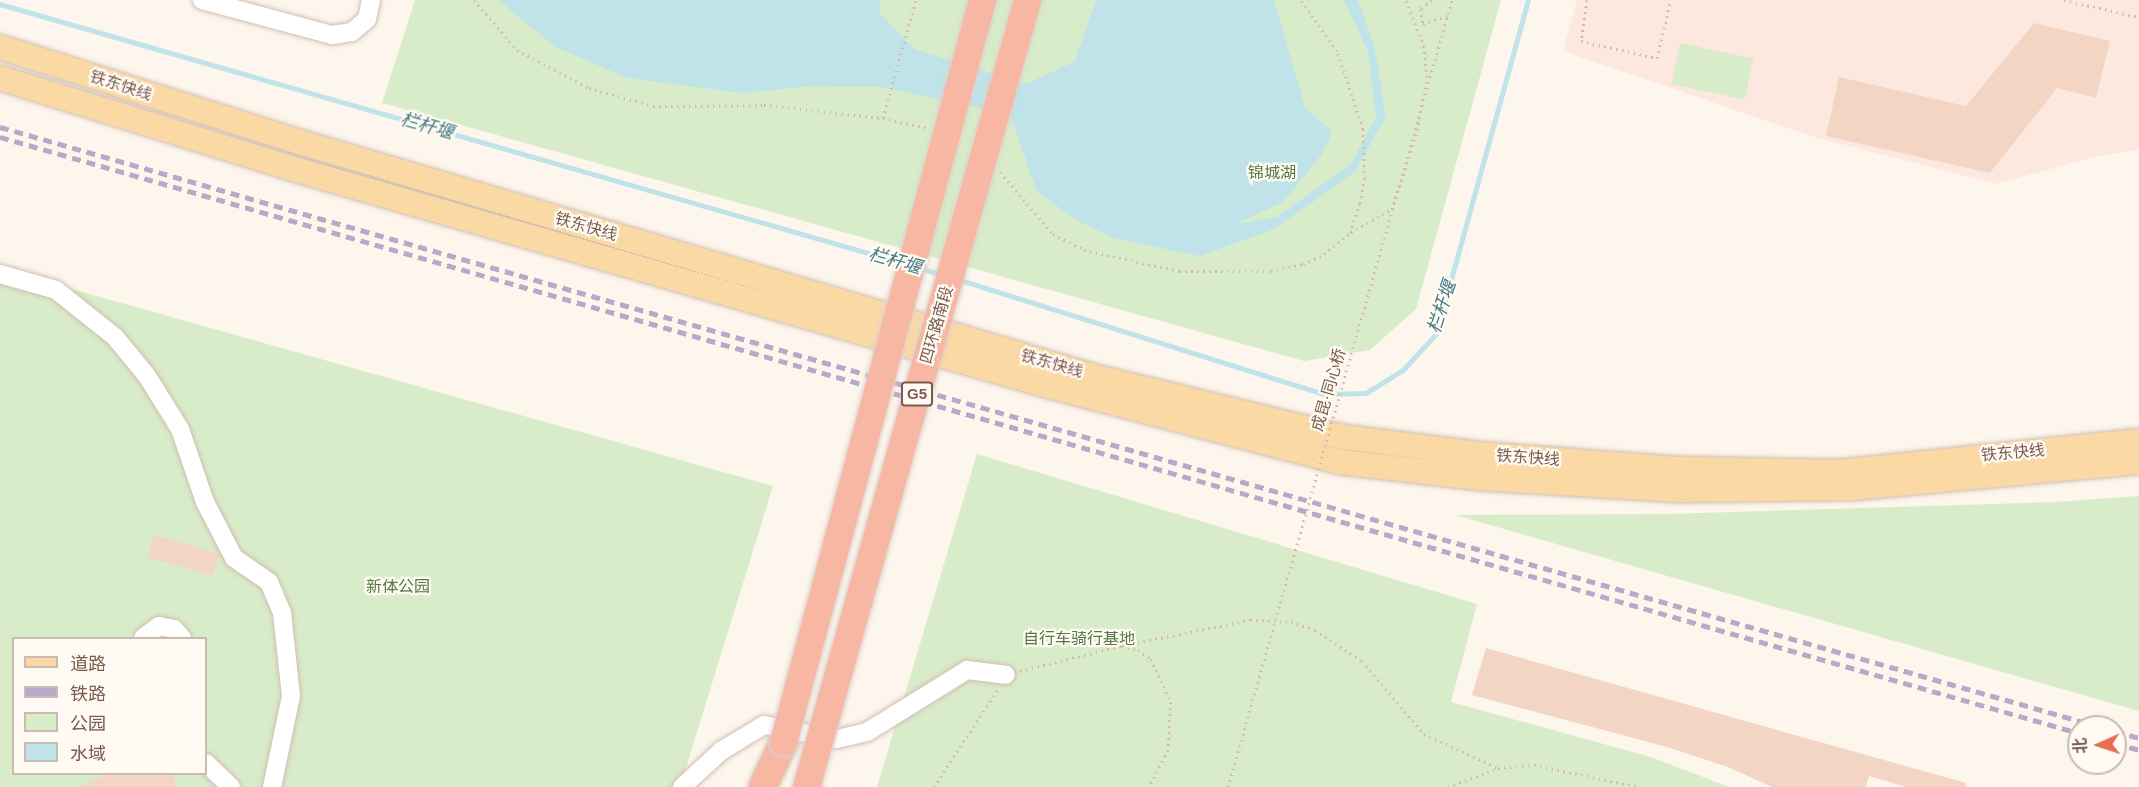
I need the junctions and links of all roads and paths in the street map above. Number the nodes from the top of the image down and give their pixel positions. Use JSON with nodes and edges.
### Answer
{"nodes":[{"id":1,"x":202,"y":0,"type":"edge"},
{"id":2,"x":371,"y":0,"type":"edge"},
{"id":3,"x":474,"y":0,"type":"edge"},
{"id":4,"x":916,"y":0,"type":"edge"},
{"id":5,"x":982,"y":0,"type":"edge"},
{"id":6,"x":1027,"y":0,"type":"edge"},
{"id":7,"x":1301,"y":0,"type":"edge"},
{"id":8,"x":1406,"y":0,"type":"edge"},
{"id":9,"x":1432,"y":0,"type":"edge"},
{"id":10,"x":1452,"y":0,"type":"edge"},
{"id":11,"x":1587,"y":0,"type":"edge"},
{"id":12,"x":1671,"y":0,"type":"edge"},
{"id":13,"x":2064,"y":0,"type":"edge"},
{"id":14,"x":1448,"y":16,"type":"junction"},
{"id":15,"x":2139,"y":17,"type":"edge"},
{"id":16,"x":0,"y":47,"type":"edge"},
{"id":17,"x":0,"y":78,"type":"edge"},
{"id":18,"x":883,"y":118,"type":"junction"},
{"id":19,"x":937,"y":130,"type":"dead end"},
{"id":20,"x":997,"y":168,"type":"dead end"},
{"id":21,"x":1350,"y":233,"type":"junction"},
{"id":22,"x":0,"y":274,"type":"edge"},
{"id":23,"x":2139,"y":441,"type":"edge"},
{"id":24,"x":2139,"y":462,"type":"edge"},
{"id":25,"x":145,"y":637,"type":"edge"},
{"id":26,"x":180,"y":637,"type":"edge"},
{"id":27,"x":1120,"y":646,"type":"junction"},
{"id":28,"x":1006,"y":675,"type":"junction"},
{"id":29,"x":783,"y":742,"type":"junction"},
{"id":30,"x":711,"y":761,"type":"junction"},
{"id":31,"x":207,"y":764,"type":"edge"},
{"id":32,"x":1498,"y":768,"type":"junction"},
{"id":33,"x":231,"y":787,"type":"edge"},
{"id":34,"x":272,"y":787,"type":"edge"},
{"id":35,"x":682,"y":787,"type":"edge"},
{"id":36,"x":702,"y":787,"type":"edge"},
{"id":37,"x":762,"y":787,"type":"edge"},
{"id":38,"x":769,"y":787,"type":"edge"},
{"id":39,"x":806,"y":787,"type":"edge"},
{"id":40,"x":934,"y":787,"type":"edge"},
{"id":41,"x":1149,"y":787,"type":"edge"},
{"id":42,"x":1228,"y":787,"type":"edge"},
{"id":43,"x":1449,"y":787,"type":"edge"},
{"id":44,"x":1639,"y":787,"type":"edge"}],
"edges":[{"from":1,"to":2,"type":"street"},
{"from":3,"to":18,"type":"path"},
{"from":4,"to":18,"type":"path"},
{"from":5,"to":29,"type":"highway","number":"G5","bridge":true},
{"from":6,"to":39,"type":"highway","name":"四环路南段","number":"G5","bridge":true},
{"from":7,"to":21,"type":"path"},
{"from":8,"to":21,"type":"path"},
{"from":9,"to":14,"type":"path"},
{"from":10,"to":14,"type":"path","name":"成昆·同心桥","bridge":true},
{"from":11,"to":12,"type":"path"},
{"from":13,"to":15,"type":"path"},
{"from":14,"to":42,"type":"path","name":"成昆·同心桥","bridge":true},
{"from":16,"to":23,"type":"main road","name":"铁东快线"},
{"from":17,"to":24,"type":"main road","name":"铁东快线"},
{"from":18,"to":19,"type":"path"},
{"from":20,"to":21,"type":"path"},
{"from":22,"to":34,"type":"street"},
{"from":25,"to":26,"type":"street"},
{"from":27,"to":28,"type":"path"},
{"from":27,"to":32,"type":"path"},
{"from":27,"to":41,"type":"path"},
{"from":28,"to":30,"type":"street"},
{"from":28,"to":40,"type":"path"},
{"from":29,"to":37,"type":"highway","number":"G5"},
{"from":29,"to":38,"type":"highway"},
{"from":30,"to":35,"type":"street"},
{"from":30,"to":36,"type":"street"},
{"from":31,"to":33,"type":"street"},
{"from":32,"to":43,"type":"path"},
{"from":32,"to":44,"type":"path"}]}
